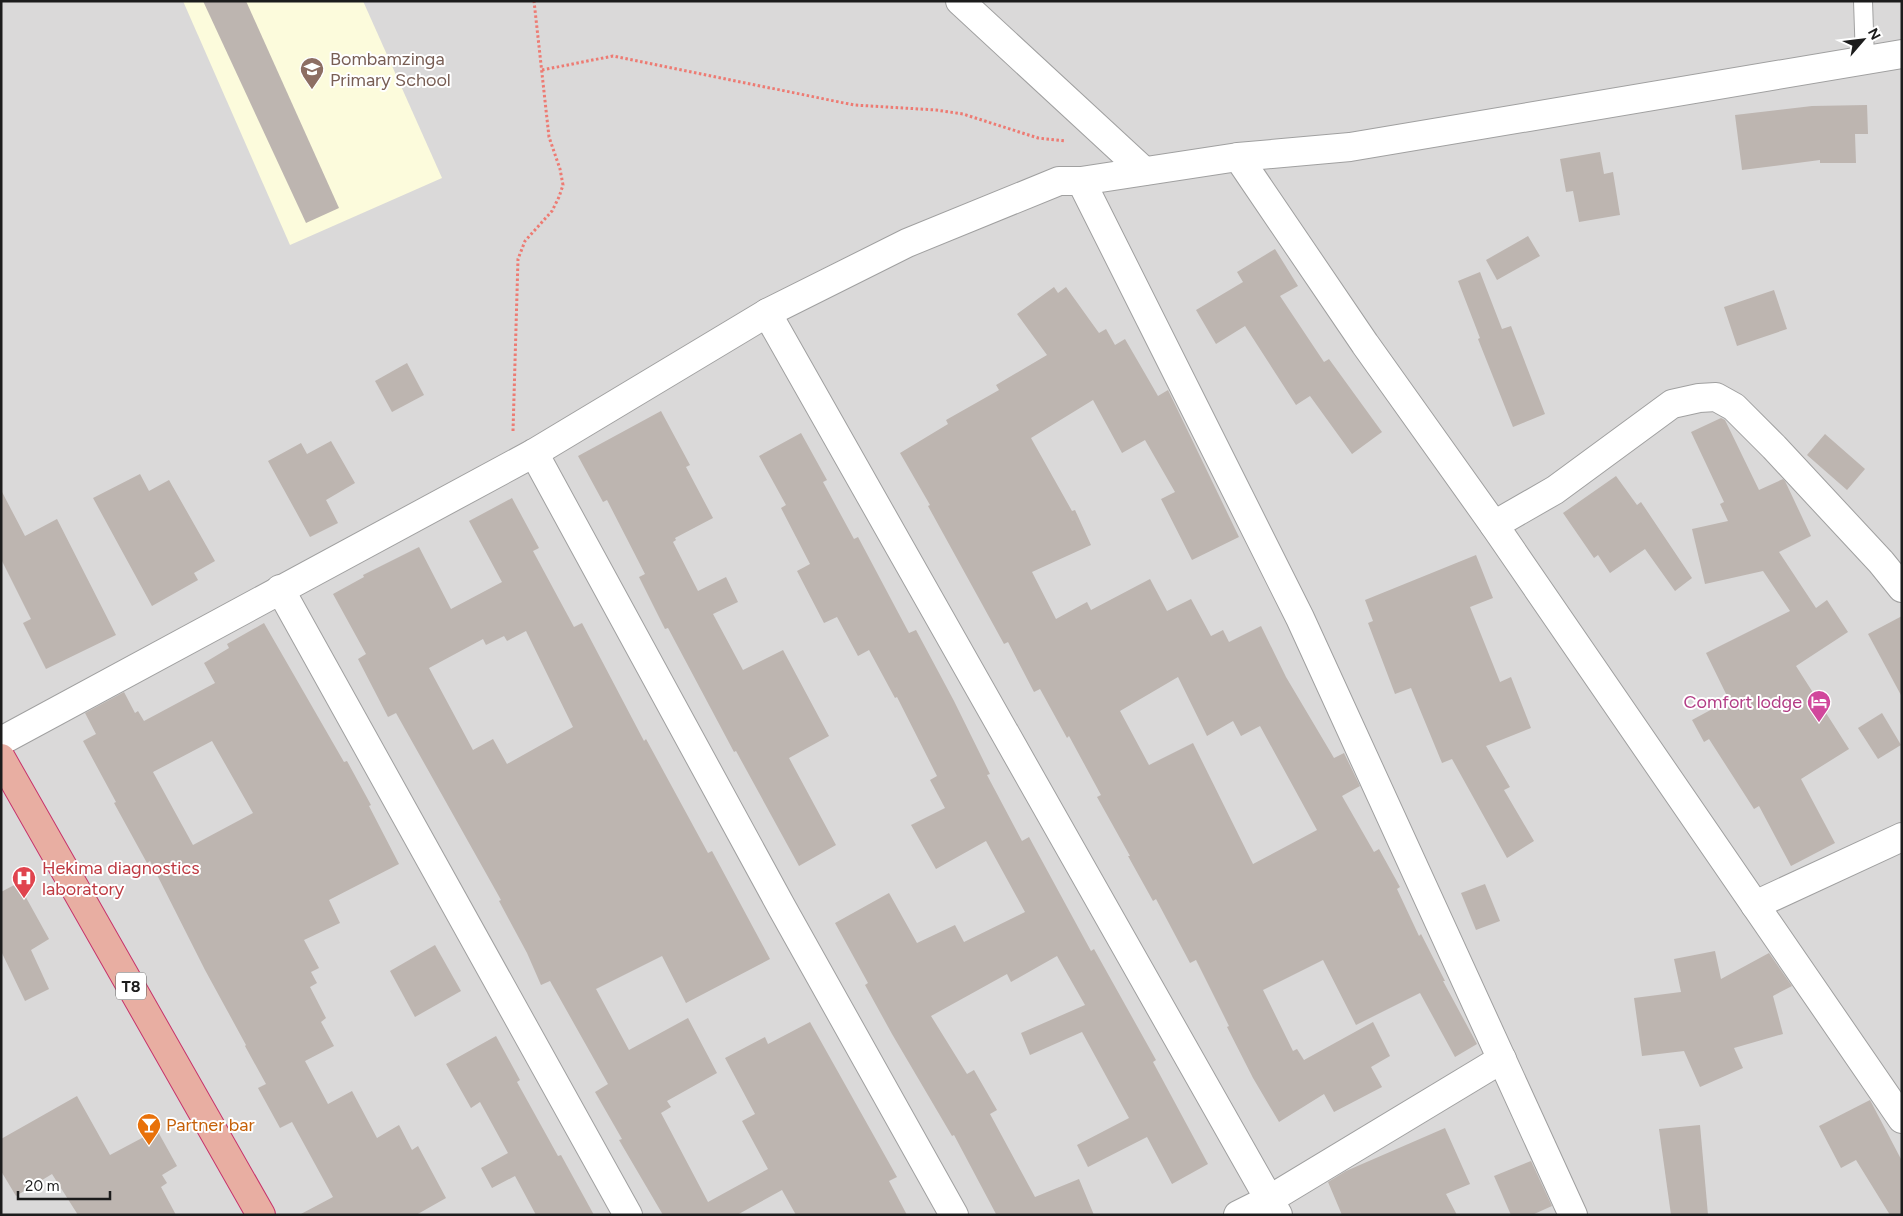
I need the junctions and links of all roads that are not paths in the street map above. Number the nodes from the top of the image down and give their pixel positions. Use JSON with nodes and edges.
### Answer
{"nodes":[{"id":1,"x":960,"y":1,"type":"edge"},
{"id":2,"x":1863,"y":1,"type":"edge"},
{"id":3,"x":1902,"y":54,"type":"edge"},
{"id":4,"x":1865,"y":60,"type":"junction"},
{"id":5,"x":1238,"y":157,"type":"junction"},
{"id":6,"x":1144,"y":171,"type":"junction"},
{"id":7,"x":1081,"y":181,"type":"junction"},
{"id":8,"x":767,"y":313,"type":"junction"},
{"id":9,"x":523,"y":459,"type":"junction"},
{"id":10,"x":1494,"y":525,"type":"junction"},
{"id":11,"x":1902,"y":588,"type":"edge"},
{"id":12,"x":280,"y":589,"type":"junction"},
{"id":13,"x":1,"y":741,"type":"edge"},
{"id":14,"x":1,"y":758,"type":"edge"},
{"id":15,"x":1902,"y":837,"type":"edge"},
{"id":16,"x":1755,"y":905,"type":"junction"},
{"id":17,"x":1502,"y":1059,"type":"junction"},
{"id":18,"x":1902,"y":1119,"type":"edge"},
{"id":19,"x":1274,"y":1207,"type":"edge"},
{"id":20,"x":261,"y":1215,"type":"edge"},
{"id":21,"x":628,"y":1215,"type":"edge"},
{"id":22,"x":954,"y":1215,"type":"edge"},
{"id":23,"x":1238,"y":1215,"type":"edge"},
{"id":24,"x":1573,"y":1215,"type":"edge"}],
"edges":[{"from":1,"to":6,"type":"street"},
{"from":2,"to":4,"type":"lane"},
{"from":3,"to":4,"type":"street"},
{"from":4,"to":5,"type":"street"},
{"from":5,"to":6,"type":"street"},
{"from":5,"to":10,"type":"street"},
{"from":6,"to":7,"type":"street"},
{"from":7,"to":8,"type":"street"},
{"from":7,"to":17,"type":"street"},
{"from":8,"to":9,"type":"street"},
{"from":8,"to":19,"type":"street"},
{"from":9,"to":12,"type":"street"},
{"from":9,"to":22,"type":"street"},
{"from":10,"to":11,"type":"street"},
{"from":10,"to":16,"type":"street"},
{"from":12,"to":13,"type":"street"},
{"from":12,"to":21,"type":"street"},
{"from":14,"to":20,"type":"highway","number":"T8"},
{"from":15,"to":16,"type":"street"},
{"from":16,"to":18,"type":"street"},
{"from":17,"to":19,"type":"street"},
{"from":17,"to":24,"type":"street"},
{"from":19,"to":23,"type":"street"}]}
